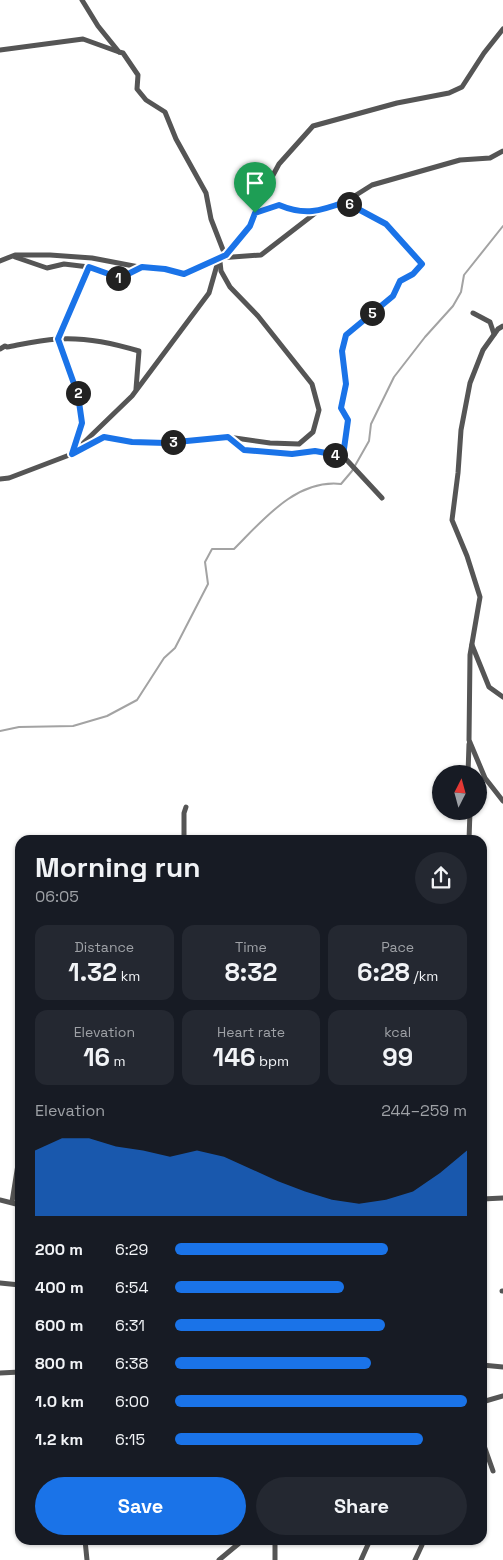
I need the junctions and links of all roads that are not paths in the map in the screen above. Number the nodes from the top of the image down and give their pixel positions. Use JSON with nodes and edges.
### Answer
{"nodes":[{"id":1,"x":82,"y":0,"type":"edge"},
{"id":2,"x":503,"y":29,"type":"edge"},
{"id":3,"x":0,"y":50,"type":"edge"},
{"id":4,"x":123,"y":53,"type":"junction"},
{"id":5,"x":503,"y":151,"type":"edge"},
{"id":6,"x":345,"y":202,"type":"junction"},
{"id":7,"x":318,"y":211,"type":"junction"},
{"id":8,"x":255,"y":213,"type":"junction"},
{"id":9,"x":226,"y":255,"type":"junction"},
{"id":10,"x":13,"y":256,"type":"junction"},
{"id":11,"x":219,"y":258,"type":"junction"},
{"id":12,"x":0,"y":261,"type":"edge"},
{"id":13,"x":89,"y":267,"type":"junction"},
{"id":14,"x":142,"y":267,"type":"junction"},
{"id":15,"x":473,"y":313,"type":"dead end"},
{"id":16,"x":503,"y":326,"type":"edge"},
{"id":17,"x":494,"y":334,"type":"junction"},
{"id":18,"x":58,"y":339,"type":"junction"},
{"id":19,"x":0,"y":350,"type":"edge"},
{"id":20,"x":136,"y":391,"type":"junction"},
{"id":21,"x":228,"y":437,"type":"junction"},
{"id":22,"x":72,"y":454,"type":"junction"},
{"id":23,"x":343,"y":456,"type":"junction"},
{"id":24,"x":0,"y":479,"type":"edge"},
{"id":25,"x":382,"y":498,"type":"dead end"},
{"id":26,"x":471,"y":642,"type":"junction"},
{"id":27,"x":503,"y":698,"type":"edge"},
{"id":28,"x":469,"y":740,"type":"junction"},
{"id":29,"x":468,"y":765,"type":"edge"},
{"id":30,"x":503,"y":801,"type":"edge"},
{"id":31,"x":186,"y":807,"type":"dead end"},
{"id":32,"x":470,"y":820,"type":"edge"},
{"id":33,"x":184,"y":835,"type":"edge"},
{"id":34,"x":469,"y":835,"type":"edge"},
{"id":35,"x":15,"y":1183,"type":"edge"},
{"id":36,"x":503,"y":1198,"type":"edge"},
{"id":37,"x":487,"y":1199,"type":"edge"},
{"id":38,"x":0,"y":1200,"type":"edge"},
{"id":39,"x":12,"y":1202,"type":"junction"},
{"id":40,"x":15,"y":1203,"type":"edge"},
{"id":41,"x":0,"y":1283,"type":"edge"},
{"id":42,"x":15,"y":1284,"type":"edge"},
{"id":43,"x":487,"y":1365,"type":"edge"},
{"id":44,"x":503,"y":1367,"type":"edge"},
{"id":45,"x":15,"y":1372,"type":"edge"},
{"id":46,"x":0,"y":1373,"type":"edge"},
{"id":47,"x":503,"y":1396,"type":"edge"},
{"id":48,"x":487,"y":1401,"type":"edge"},
{"id":49,"x":487,"y":1454,"type":"edge"},
{"id":50,"x":493,"y":1471,"type":"dead end"},
{"id":51,"x":85,"y":1545,"type":"edge"},
{"id":52,"x":237,"y":1545,"type":"edge"},
{"id":53,"x":275,"y":1545,"type":"edge"},
{"id":54,"x":368,"y":1545,"type":"edge"},
{"id":55,"x":422,"y":1545,"type":"edge"},
{"id":56,"x":86,"y":1560,"type":"edge"},
{"id":57,"x":219,"y":1560,"type":"edge"},
{"id":58,"x":275,"y":1560,"type":"edge"},
{"id":59,"x":361,"y":1560,"type":"edge"},
{"id":60,"x":415,"y":1560,"type":"edge"}],
"edges":[{"from":1,"to":4,"type":"street"},
{"from":2,"to":8,"type":"street"},
{"from":3,"to":4,"type":"street"},
{"from":4,"to":9,"type":"street"},
{"from":5,"to":6,"type":"street"},
{"from":6,"to":7,"type":"street"},
{"from":6,"to":23,"type":"street"},
{"from":7,"to":8,"type":"street"},
{"from":7,"to":11,"type":"street"},
{"from":8,"to":9,"type":"street"},
{"from":9,"to":11,"type":"street"},
{"from":10,"to":12,"type":"street"},
{"from":10,"to":13,"type":"street"},
{"from":10,"to":14,"type":"street"},
{"from":11,"to":14,"type":"street"},
{"from":11,"to":20,"type":"street"},
{"from":11,"to":21,"type":"street"},
{"from":13,"to":14,"type":"street"},
{"from":13,"to":18,"type":"street"},
{"from":15,"to":17,"type":"street"},
{"from":16,"to":17,"type":"street"},
{"from":17,"to":26,"type":"street"},
{"from":18,"to":19,"type":"street"},
{"from":18,"to":20,"type":"street"},
{"from":18,"to":22,"type":"street"},
{"from":20,"to":22,"type":"street"},
{"from":21,"to":22,"type":"street"},
{"from":21,"to":23,"type":"street"},
{"from":22,"to":24,"type":"street"},
{"from":23,"to":25,"type":"street"},
{"from":26,"to":27,"type":"street"},
{"from":26,"to":28,"type":"street"},
{"from":28,"to":29,"type":"street"},
{"from":28,"to":30,"type":"street"},
{"from":31,"to":33,"type":"street"},
{"from":32,"to":34,"type":"street"},
{"from":35,"to":39,"type":"street"},
{"from":36,"to":37,"type":"street"},
{"from":38,"to":39,"type":"street"},
{"from":39,"to":40,"type":"street"},
{"from":41,"to":42,"type":"street"},
{"from":43,"to":44,"type":"street"},
{"from":45,"to":46,"type":"street"},
{"from":47,"to":48,"type":"street"},
{"from":49,"to":50,"type":"street"},
{"from":51,"to":56,"type":"street"},
{"from":52,"to":57,"type":"street"},
{"from":53,"to":58,"type":"street"},
{"from":54,"to":59,"type":"street"},
{"from":55,"to":60,"type":"street"}]}
